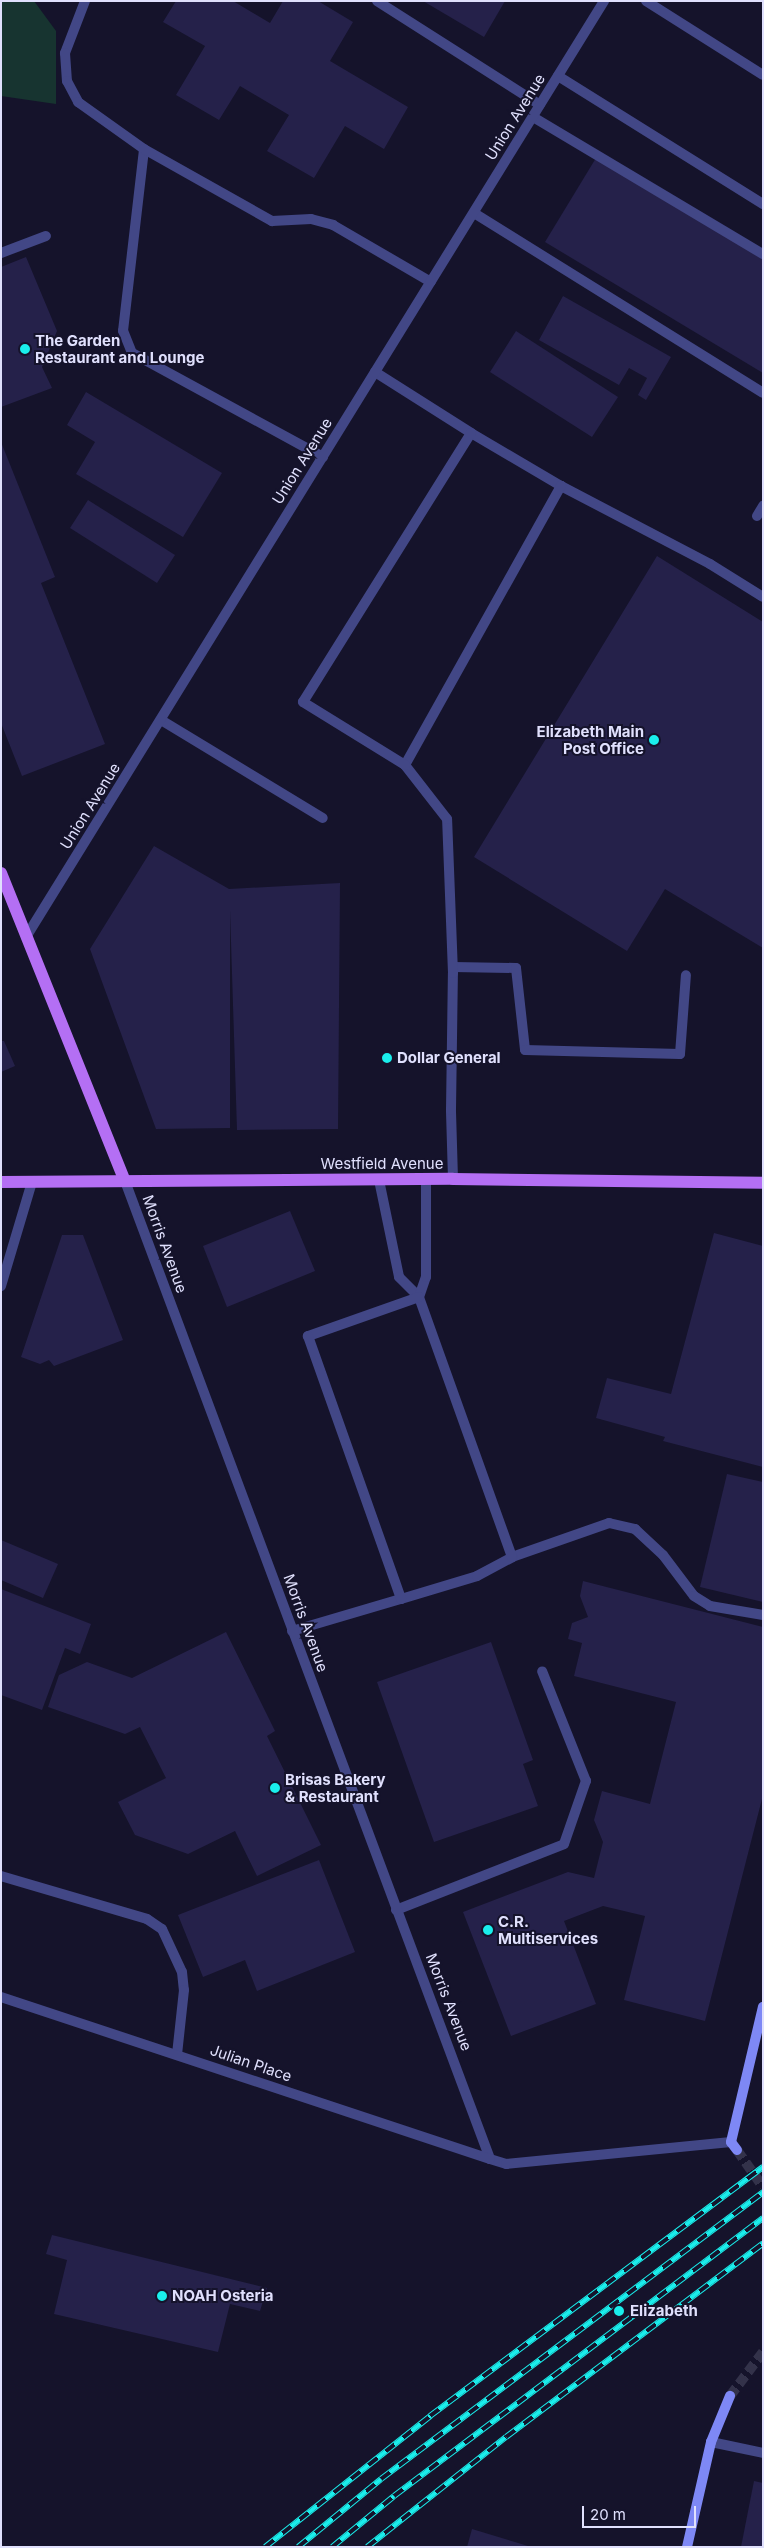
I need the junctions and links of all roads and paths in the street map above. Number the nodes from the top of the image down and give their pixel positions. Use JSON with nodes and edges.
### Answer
{"nodes":[{"id":1,"x":85,"y":1,"type":"edge"},
{"id":2,"x":377,"y":1,"type":"edge"},
{"id":3,"x":604,"y":1,"type":"edge"},
{"id":4,"x":646,"y":1,"type":"edge"},
{"id":5,"x":763,"y":75,"type":"edge"},
{"id":6,"x":558,"y":76,"type":"junction"},
{"id":7,"x":540,"y":105,"type":"junction"},
{"id":8,"x":533,"y":117,"type":"junction"},
{"id":9,"x":144,"y":149,"type":"junction"},
{"id":10,"x":763,"y":204,"type":"edge"},
{"id":11,"x":474,"y":213,"type":"junction"},
{"id":12,"x":46,"y":236,"type":"dead end"},
{"id":13,"x":1,"y":253,"type":"edge"},
{"id":14,"x":763,"y":254,"type":"edge"},
{"id":15,"x":431,"y":282,"type":"junction"},
{"id":16,"x":375,"y":372,"type":"junction"},
{"id":17,"x":763,"y":393,"type":"edge"},
{"id":18,"x":471,"y":433,"type":"junction"},
{"id":19,"x":323,"y":457,"type":"junction"},
{"id":20,"x":562,"y":486,"type":"junction"},
{"id":21,"x":763,"y":506,"type":"edge"},
{"id":22,"x":757,"y":516,"type":"dead end"},
{"id":23,"x":763,"y":597,"type":"edge"},
{"id":24,"x":160,"y":720,"type":"junction"},
{"id":25,"x":405,"y":764,"type":"junction"},
{"id":26,"x":323,"y":818,"type":"dead end"},
{"id":27,"x":1,"y":874,"type":"edge"},
{"id":28,"x":26,"y":938,"type":"junction"},
{"id":29,"x":453,"y":967,"type":"junction"},
{"id":30,"x":686,"y":974,"type":"dead end"},
{"id":31,"x":453,"y":1179,"type":"junction"},
{"id":32,"x":379,"y":1180,"type":"junction"},
{"id":33,"x":426,"y":1180,"type":"junction"},
{"id":34,"x":125,"y":1181,"type":"junction"},
{"id":35,"x":1,"y":1182,"type":"edge"},
{"id":36,"x":32,"y":1182,"type":"junction"},
{"id":37,"x":763,"y":1183,"type":"edge"},
{"id":38,"x":1,"y":1286,"type":"edge"},
{"id":39,"x":419,"y":1297,"type":"junction"},
{"id":40,"x":512,"y":1557,"type":"junction"},
{"id":41,"x":401,"y":1599,"type":"junction"},
{"id":42,"x":763,"y":1615,"type":"edge"},
{"id":43,"x":292,"y":1631,"type":"junction"},
{"id":44,"x":542,"y":1672,"type":"dead end"},
{"id":45,"x":1,"y":1876,"type":"edge"},
{"id":46,"x":396,"y":1910,"type":"junction"},
{"id":47,"x":1,"y":1997,"type":"edge"},
{"id":48,"x":763,"y":2007,"type":"edge"},
{"id":49,"x":177,"y":2054,"type":"junction"},
{"id":50,"x":490,"y":2159,"type":"junction"},
{"id":51,"x":730,"y":2396,"type":"tunnel mouth"},
{"id":52,"x":711,"y":2442,"type":"junction"},
{"id":53,"x":763,"y":2453,"type":"edge"},
{"id":54,"x":687,"y":2547,"type":"edge"}],
"edges":[{"from":1,"to":9,"type":"street"},
{"from":2,"to":7,"type":"street"},
{"from":3,"to":6,"type":"street","name":"Union Avenue"},
{"from":4,"to":5,"type":"street"},
{"from":6,"to":7,"type":"street","name":"Union Avenue"},
{"from":6,"to":10,"type":"street"},
{"from":7,"to":8,"type":"street","name":"Union Avenue"},
{"from":8,"to":11,"type":"street","name":"Union Avenue"},
{"from":8,"to":14,"type":"street"},
{"from":9,"to":15,"type":"street"},
{"from":9,"to":19,"type":"street"},
{"from":11,"to":15,"type":"street","name":"Union Avenue"},
{"from":11,"to":17,"type":"street"},
{"from":12,"to":13,"type":"street"},
{"from":15,"to":16,"type":"street","name":"Union Avenue"},
{"from":16,"to":18,"type":"street"},
{"from":16,"to":19,"type":"street","name":"Union Avenue"},
{"from":18,"to":20,"type":"street"},
{"from":18,"to":25,"type":"street"},
{"from":19,"to":24,"type":"street","name":"Union Avenue"},
{"from":20,"to":23,"type":"street"},
{"from":20,"to":25,"type":"street"},
{"from":21,"to":22,"type":"street"},
{"from":24,"to":26,"type":"street"},
{"from":24,"to":28,"type":"street","name":"Union Avenue"},
{"from":25,"to":29,"type":"street"},
{"from":27,"to":28,"type":"main road","name":"Morris Avenue"},
{"from":28,"to":34,"type":"main road","name":"Morris Avenue"},
{"from":29,"to":30,"type":"street"},
{"from":29,"to":31,"type":"street"},
{"from":31,"to":33,"type":"main road","name":"Westfield Avenue"},
{"from":31,"to":37,"type":"main road","name":"Westfield Avenue"},
{"from":32,"to":33,"type":"main road","name":"Westfield Avenue"},
{"from":32,"to":34,"type":"main road","name":"Westfield Avenue"},
{"from":32,"to":39,"type":"street"},
{"from":33,"to":39,"type":"street"},
{"from":34,"to":36,"type":"main road","name":"Westfield Avenue"},
{"from":34,"to":43,"type":"street","name":"Morris Avenue"},
{"from":35,"to":36,"type":"main road","name":"Westfield Avenue"},
{"from":36,"to":38,"type":"street"},
{"from":39,"to":40,"type":"street"},
{"from":39,"to":41,"type":"street"},
{"from":40,"to":41,"type":"street"},
{"from":40,"to":42,"type":"street"},
{"from":41,"to":43,"type":"street"},
{"from":43,"to":46,"type":"street","name":"Morris Avenue"},
{"from":44,"to":46,"type":"street"},
{"from":45,"to":49,"type":"street"},
{"from":46,"to":50,"type":"street","name":"Morris Avenue"},
{"from":47,"to":49,"type":"street","name":"Julian Place"},
{"from":48,"to":50,"type":"street"},
{"from":49,"to":50,"type":"street","name":"Julian Place"},
{"from":51,"to":52,"type":"street"},
{"from":52,"to":53,"type":"street"},
{"from":52,"to":54,"type":"street"}]}
